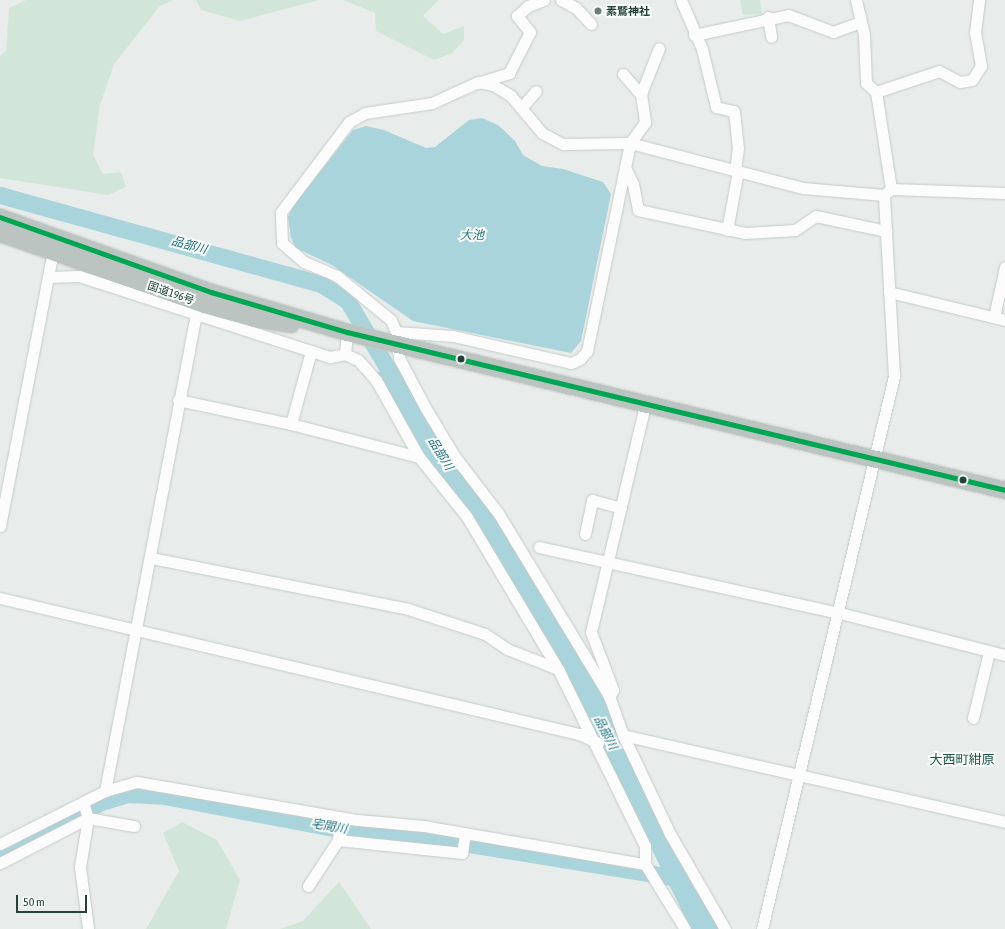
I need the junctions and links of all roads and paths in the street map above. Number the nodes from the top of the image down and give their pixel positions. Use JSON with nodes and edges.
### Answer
{"nodes":[{"id":1,"x":544,"y":0,"type":"edge"},
{"id":2,"x":561,"y":0,"type":"edge"},
{"id":3,"x":681,"y":0,"type":"edge"},
{"id":4,"x":856,"y":0,"type":"edge"},
{"id":5,"x":979,"y":0,"type":"edge"},
{"id":6,"x":768,"y":17,"type":"junction"},
{"id":7,"x":860,"y":22,"type":"junction"},
{"id":8,"x":591,"y":24,"type":"dead end"},
{"id":9,"x":694,"y":34,"type":"junction"},
{"id":10,"x":771,"y":37,"type":"dead end"},
{"id":11,"x":659,"y":48,"type":"dead end"},
{"id":12,"x":623,"y":74,"type":"dead end"},
{"id":13,"x":470,"y":86,"type":"junction"},
{"id":14,"x":536,"y":91,"type":"dead end"},
{"id":15,"x":876,"y":92,"type":"junction"},
{"id":16,"x":641,"y":95,"type":"junction"},
{"id":17,"x":522,"y":107,"type":"junction"},
{"id":18,"x":630,"y":143,"type":"junction"},
{"id":19,"x":625,"y":167,"type":"junction"},
{"id":20,"x":737,"y":170,"type":"junction"},
{"id":21,"x":888,"y":192,"type":"junction"},
{"id":22,"x":1005,"y":193,"type":"edge"},
{"id":23,"x":0,"y":218,"type":"edge"},
{"id":24,"x":726,"y":230,"type":"junction"},
{"id":25,"x":886,"y":231,"type":"junction"},
{"id":26,"x":0,"y":233,"type":"edge"},
{"id":27,"x":55,"y":245,"type":"junction"},
{"id":28,"x":1005,"y":266,"type":"edge"},
{"id":29,"x":50,"y":277,"type":"junction"},
{"id":30,"x":890,"y":292,"type":"junction"},
{"id":31,"x":196,"y":316,"type":"junction"},
{"id":32,"x":994,"y":317,"type":"junction"},
{"id":33,"x":1005,"y":320,"type":"edge"},
{"id":34,"x":350,"y":333,"type":"junction"},
{"id":35,"x":396,"y":338,"type":"junction"},
{"id":36,"x":311,"y":351,"type":"junction"},
{"id":37,"x":345,"y":354,"type":"junction"},
{"id":38,"x":178,"y":400,"type":"junction"},
{"id":39,"x":645,"y":406,"type":"junction"},
{"id":40,"x":291,"y":424,"type":"junction"},
{"id":41,"x":419,"y":457,"type":"junction"},
{"id":42,"x":877,"y":459,"type":"junction"},
{"id":43,"x":1005,"y":490,"type":"edge"},
{"id":44,"x":622,"y":508,"type":"junction"},
{"id":45,"x":0,"y":526,"type":"edge"},
{"id":46,"x":585,"y":534,"type":"dead end"},
{"id":47,"x":539,"y":547,"type":"dead end"},
{"id":48,"x":151,"y":558,"type":"junction"},
{"id":49,"x":609,"y":562,"type":"junction"},
{"id":50,"x":0,"y":598,"type":"edge"},
{"id":51,"x":840,"y":613,"type":"junction"},
{"id":52,"x":136,"y":632,"type":"junction"},
{"id":53,"x":989,"y":652,"type":"junction"},
{"id":54,"x":1005,"y":655,"type":"edge"},
{"id":55,"x":558,"y":669,"type":"junction"},
{"id":56,"x":609,"y":696,"type":"junction"},
{"id":57,"x":973,"y":718,"type":"dead end"},
{"id":58,"x":623,"y":735,"type":"junction"},
{"id":59,"x":598,"y":743,"type":"junction"},
{"id":60,"x":800,"y":774,"type":"junction"},
{"id":61,"x":105,"y":791,"type":"junction"},
{"id":62,"x":86,"y":810,"type":"junction"},
{"id":63,"x":341,"y":817,"type":"junction"},
{"id":64,"x":1005,"y":822,"type":"edge"},
{"id":65,"x":134,"y":826,"type":"dead end"},
{"id":66,"x":465,"y":833,"type":"junction"},
{"id":67,"x":338,"y":840,"type":"junction"},
{"id":68,"x":0,"y":844,"type":"edge"},
{"id":69,"x":0,"y":863,"type":"edge"},
{"id":70,"x":645,"y":864,"type":"junction"},
{"id":71,"x":308,"y":886,"type":"dead end"},
{"id":72,"x":88,"y":929,"type":"edge"},
{"id":73,"x":685,"y":929,"type":"edge"},
{"id":74,"x":725,"y":929,"type":"edge"},
{"id":75,"x":763,"y":929,"type":"edge"}],
"edges":[{"from":1,"to":13,"type":"street"},
{"from":2,"to":8,"type":"street"},
{"from":3,"to":9,"type":"street"},
{"from":4,"to":7,"type":"street"},
{"from":5,"to":15,"type":"street"},
{"from":6,"to":7,"type":"street"},
{"from":6,"to":9,"type":"street"},
{"from":6,"to":10,"type":"street"},
{"from":7,"to":15,"type":"street"},
{"from":9,"to":20,"type":"street"},
{"from":11,"to":16,"type":"street"},
{"from":12,"to":16,"type":"street"},
{"from":13,"to":17,"type":"street"},
{"from":13,"to":35,"type":"street"},
{"from":14,"to":17,"type":"street"},
{"from":15,"to":21,"type":"street"},
{"from":16,"to":18,"type":"street"},
{"from":17,"to":18,"type":"street"},
{"from":18,"to":19,"type":"street"},
{"from":18,"to":20,"type":"street"},
{"from":19,"to":24,"type":"street"},
{"from":19,"to":35,"type":"street"},
{"from":20,"to":21,"type":"street"},
{"from":20,"to":24,"type":"street"},
{"from":21,"to":22,"type":"street"},
{"from":21,"to":25,"type":"street"},
{"from":23,"to":27,"type":"highway","name":"国道196号"},
{"from":24,"to":25,"type":"street"},
{"from":25,"to":30,"type":"street"},
{"from":26,"to":27,"type":"highway","name":"国道196号"},
{"from":27,"to":29,"type":"street"},
{"from":27,"to":34,"type":"highway","name":"国道196号"},
{"from":28,"to":32,"type":"street"},
{"from":29,"to":31,"type":"street"},
{"from":29,"to":45,"type":"street"},
{"from":30,"to":32,"type":"street"},
{"from":30,"to":42,"type":"street"},
{"from":31,"to":36,"type":"street"},
{"from":31,"to":38,"type":"street"},
{"from":32,"to":33,"type":"street"},
{"from":34,"to":35,"type":"highway","name":"国道196号"},
{"from":34,"to":37,"type":"street"},
{"from":35,"to":39,"type":"highway","name":"国道196号"},
{"from":35,"to":56,"type":"street"},
{"from":36,"to":37,"type":"street"},
{"from":36,"to":40,"type":"street"},
{"from":37,"to":41,"type":"street"},
{"from":38,"to":40,"type":"street"},
{"from":38,"to":48,"type":"street"},
{"from":39,"to":42,"type":"highway","name":"国道196号"},
{"from":39,"to":44,"type":"street"},
{"from":40,"to":41,"type":"street"},
{"from":41,"to":55,"type":"street"},
{"from":42,"to":43,"type":"highway","name":"国道196号"},
{"from":42,"to":51,"type":"street"},
{"from":44,"to":46,"type":"street"},
{"from":44,"to":49,"type":"street"},
{"from":47,"to":49,"type":"street"},
{"from":48,"to":52,"type":"street"},
{"from":48,"to":55,"type":"street"},
{"from":49,"to":51,"type":"street"},
{"from":49,"to":56,"type":"street"},
{"from":50,"to":52,"type":"street"},
{"from":51,"to":53,"type":"street"},
{"from":51,"to":60,"type":"street"},
{"from":52,"to":59,"type":"street"},
{"from":52,"to":61,"type":"street"},
{"from":53,"to":54,"type":"street"},
{"from":53,"to":57,"type":"street"},
{"from":55,"to":59,"type":"street"},
{"from":56,"to":58,"type":"street"},
{"from":58,"to":60,"type":"street"},
{"from":58,"to":74,"type":"street"},
{"from":59,"to":70,"type":"street"},
{"from":60,"to":64,"type":"street"},
{"from":60,"to":75,"type":"street"},
{"from":61,"to":62,"type":"street"},
{"from":61,"to":63,"type":"street"},
{"from":62,"to":65,"type":"street"},
{"from":62,"to":68,"type":"street"},
{"from":62,"to":69,"type":"street"},
{"from":62,"to":72,"type":"street"},
{"from":63,"to":66,"type":"street"},
{"from":63,"to":67,"type":"street"},
{"from":66,"to":67,"type":"street"},
{"from":66,"to":70,"type":"street"},
{"from":67,"to":71,"type":"street"},
{"from":70,"to":73,"type":"street"}]}
